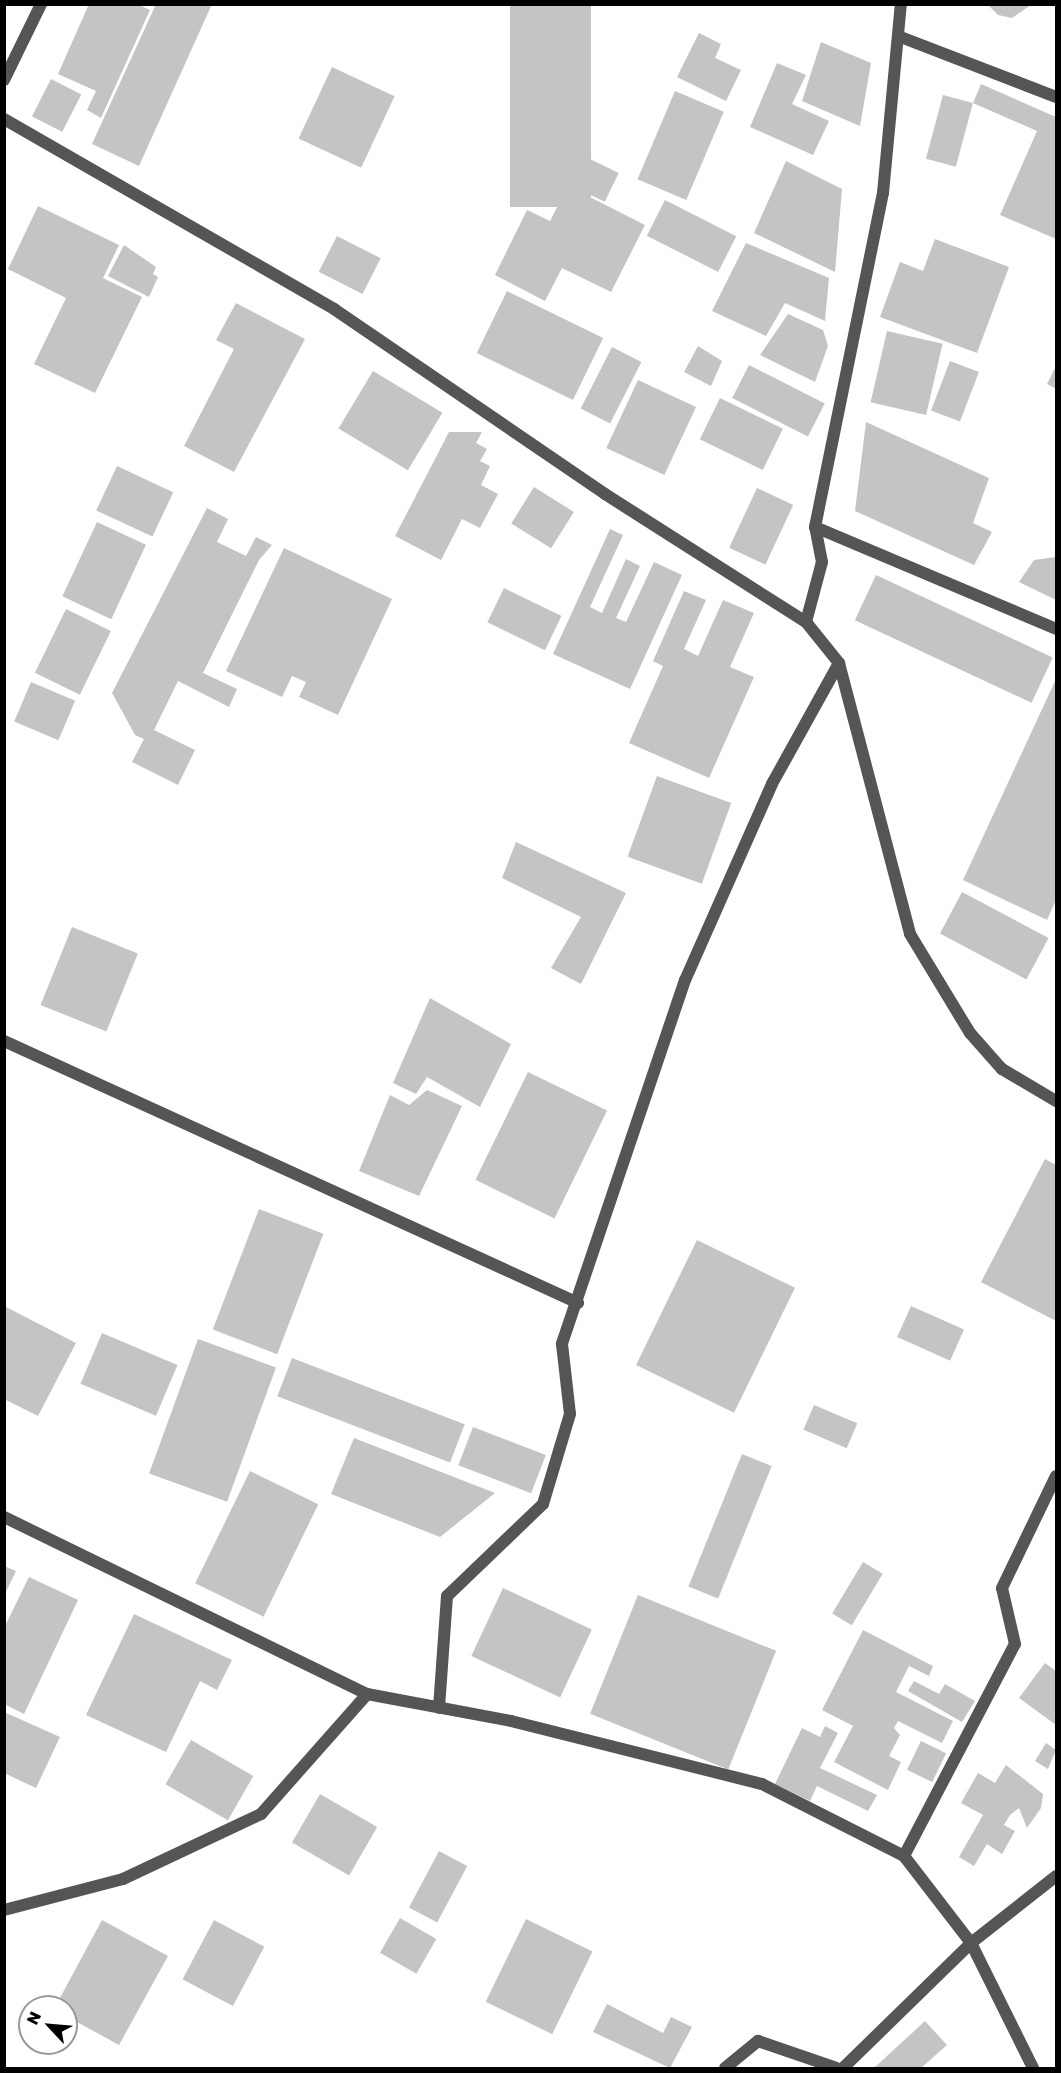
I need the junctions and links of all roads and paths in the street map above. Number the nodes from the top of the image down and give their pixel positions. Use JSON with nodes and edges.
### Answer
{"nodes":[{"id":1,"x":41,"y":4,"type":"edge"},
{"id":2,"x":901,"y":4,"type":"edge"},
{"id":3,"x":898,"y":36,"type":"junction"},
{"id":4,"x":4,"y":80,"type":"edge"},
{"id":5,"x":1056,"y":97,"type":"edge"},
{"id":6,"x":4,"y":119,"type":"edge"},
{"id":7,"x":815,"y":527,"type":"junction"},
{"id":8,"x":806,"y":622,"type":"junction"},
{"id":9,"x":1056,"y":629,"type":"edge"},
{"id":10,"x":839,"y":663,"type":"junction"},
{"id":11,"x":4,"y":1041,"type":"edge"},
{"id":12,"x":1056,"y":1101,"type":"edge"},
{"id":13,"x":578,"y":1303,"type":"junction"},
{"id":14,"x":1056,"y":1476,"type":"edge"},
{"id":15,"x":4,"y":1517,"type":"edge"},
{"id":16,"x":367,"y":1694,"type":"junction"},
{"id":17,"x":439,"y":1708,"type":"junction"},
{"id":18,"x":904,"y":1856,"type":"junction"},
{"id":19,"x":1056,"y":1876,"type":"edge"},
{"id":20,"x":4,"y":1910,"type":"edge"},
{"id":21,"x":971,"y":1943,"type":"junction"},
{"id":22,"x":725,"y":2068,"type":"edge"},
{"id":23,"x":837,"y":2068,"type":"edge"},
{"id":24,"x":843,"y":2068,"type":"edge"},
{"id":25,"x":1033,"y":2068,"type":"edge"}],
"edges":[{"from":1,"to":4,"type":"street"},
{"from":2,"to":3,"type":"street"},
{"from":3,"to":5,"type":"street"},
{"from":3,"to":7,"type":"street"},
{"from":6,"to":8,"type":"street"},
{"from":7,"to":8,"type":"street"},
{"from":7,"to":9,"type":"street"},
{"from":8,"to":10,"type":"street"},
{"from":10,"to":12,"type":"street"},
{"from":10,"to":13,"type":"street"},
{"from":11,"to":13,"type":"street"},
{"from":13,"to":17,"type":"street"},
{"from":14,"to":18,"type":"street"},
{"from":15,"to":16,"type":"street"},
{"from":16,"to":17,"type":"street"},
{"from":16,"to":20,"type":"street"},
{"from":17,"to":18,"type":"street"},
{"from":18,"to":21,"type":"street"},
{"from":19,"to":21,"type":"street"},
{"from":21,"to":24,"type":"street"},
{"from":21,"to":25,"type":"street"},
{"from":22,"to":23,"type":"street"}]}
